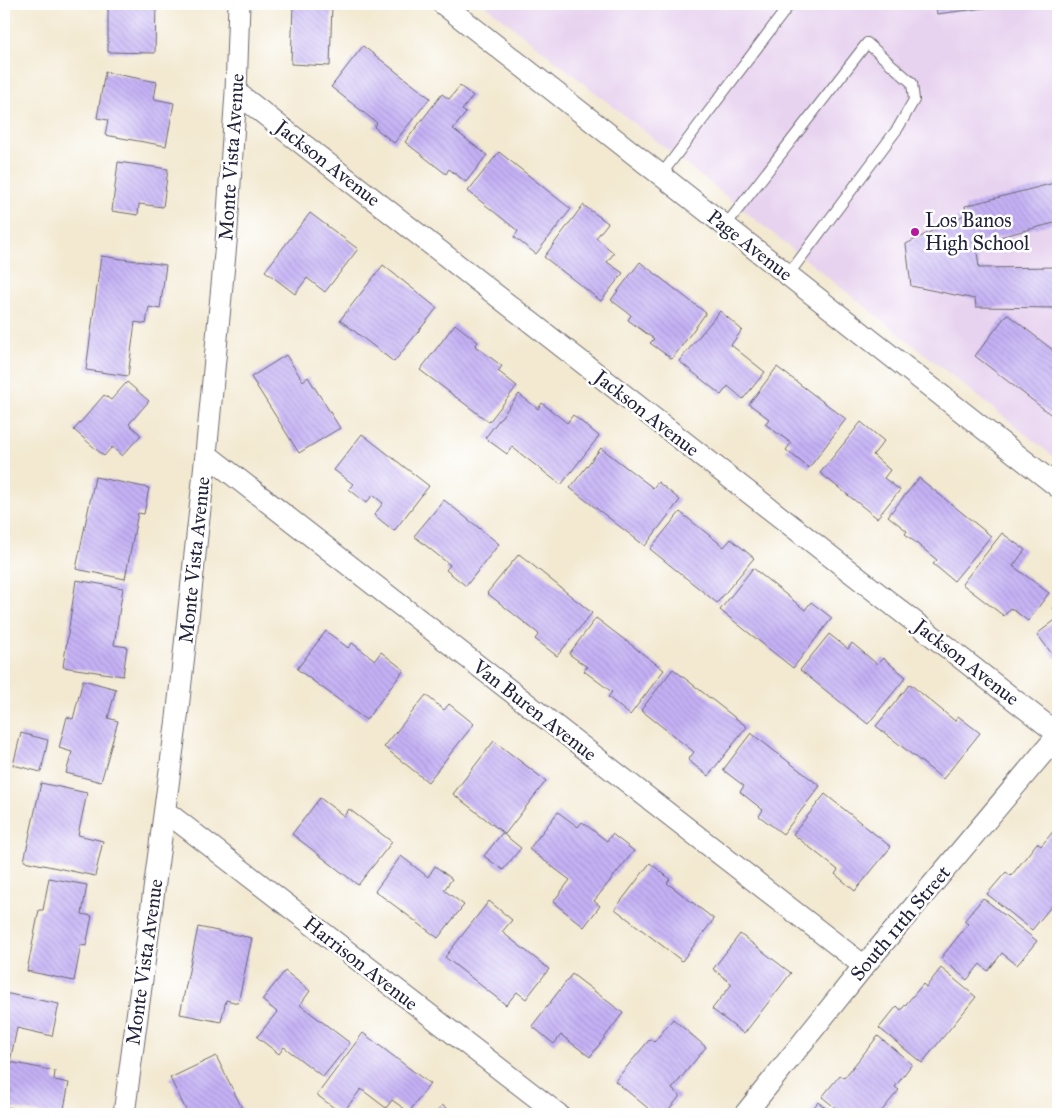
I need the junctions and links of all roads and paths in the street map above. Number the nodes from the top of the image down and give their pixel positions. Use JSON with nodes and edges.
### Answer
{"nodes":[{"id":1,"x":240,"y":4,"type":"edge"},
{"id":2,"x":443,"y":4,"type":"edge"},
{"id":3,"x":790,"y":4,"type":"edge"},
{"id":4,"x":236,"y":92,"type":"junction"},
{"id":5,"x":660,"y":175,"type":"junction"},
{"id":6,"x":725,"y":226,"type":"junction"},
{"id":7,"x":788,"y":275,"type":"junction"},
{"id":8,"x":206,"y":454,"type":"junction"},
{"id":9,"x":1058,"y":487,"type":"edge"},
{"id":10,"x":1058,"y":734,"type":"edge"},
{"id":11,"x":165,"y":811,"type":"junction"},
{"id":12,"x":864,"y":966,"type":"junction"},
{"id":13,"x":124,"y":1114,"type":"edge"},
{"id":14,"x":558,"y":1114,"type":"edge"},
{"id":15,"x":745,"y":1114,"type":"edge"}],
"edges":[{"from":1,"to":4,"type":"street","name":"Monte Vista Avenue"},
{"from":2,"to":5,"type":"street","name":"Page Avenue"},
{"from":3,"to":5,"type":"lane"},
{"from":4,"to":8,"type":"street","name":"Monte Vista Avenue"},
{"from":4,"to":10,"type":"street","name":"Jackson Avenue"},
{"from":5,"to":6,"type":"street","name":"Page Avenue"},
{"from":6,"to":7,"type":"street","name":"Page Avenue"},
{"from":6,"to":7,"type":"lane"},
{"from":7,"to":9,"type":"street","name":"Page Avenue"},
{"from":8,"to":11,"type":"street","name":"Monte Vista Avenue"},
{"from":8,"to":12,"type":"street","name":"Van Buren Avenue"},
{"from":10,"to":12,"type":"street","name":"South 11th Street"},
{"from":11,"to":13,"type":"street","name":"Monte Vista Avenue"},
{"from":11,"to":14,"type":"street","name":"Harrison Avenue"},
{"from":12,"to":15,"type":"street","name":"South 11th Street"}]}
